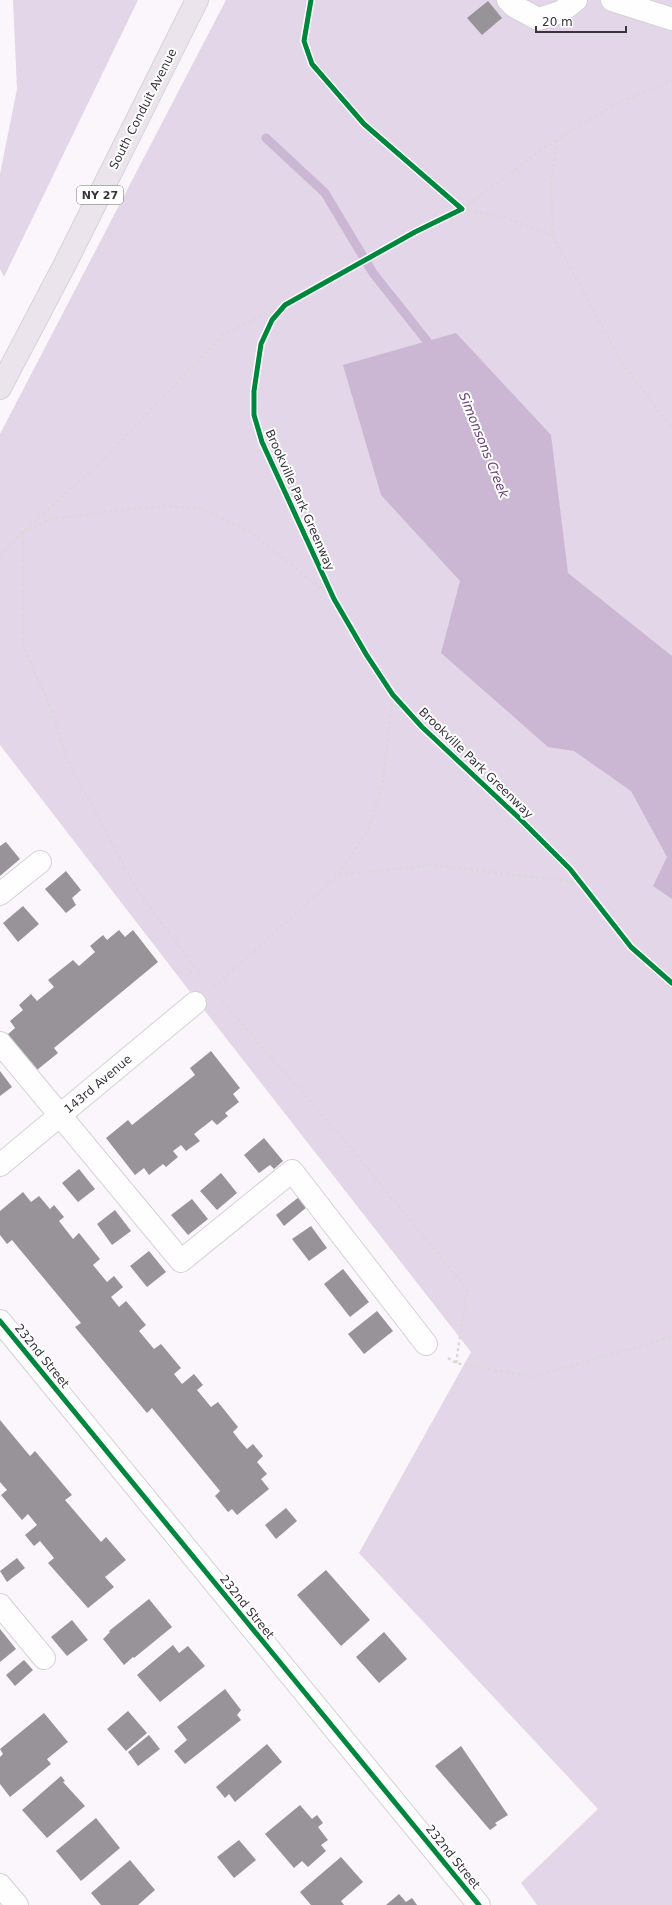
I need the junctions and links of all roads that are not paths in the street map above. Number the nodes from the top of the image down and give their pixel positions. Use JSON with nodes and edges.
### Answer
{"nodes":[{"id":1,"x":197,"y":0,"type":"edge"},
{"id":2,"x":508,"y":0,"type":"edge"},
{"id":3,"x":576,"y":0,"type":"edge"},
{"id":4,"x":612,"y":0,"type":"edge"},
{"id":5,"x":672,"y":19,"type":"edge"},
{"id":6,"x":0,"y":388,"type":"edge"},
{"id":7,"x":40,"y":862,"type":"dead end"},
{"id":8,"x":0,"y":894,"type":"edge"},
{"id":9,"x":204,"y":996,"type":"road end"},
{"id":10,"x":0,"y":1043,"type":"edge"},
{"id":11,"x":60,"y":1115,"type":"junction"},
{"id":12,"x":0,"y":1165,"type":"edge"},
{"id":13,"x":0,"y":1321,"type":"edge"},
{"id":14,"x":426,"y":1344,"type":"road end"},
{"id":15,"x":0,"y":1605,"type":"edge"},
{"id":16,"x":44,"y":1658,"type":"dead end"},
{"id":17,"x":0,"y":1885,"type":"edge"},
{"id":18,"x":17,"y":1905,"type":"edge"},
{"id":19,"x":479,"y":1905,"type":"edge"}],
"edges":[{"from":1,"to":6,"type":"highway","name":"South Conduit Avenue","number":"NY 27"},
{"from":2,"to":3,"type":"street"},
{"from":4,"to":5,"type":"street"},
{"from":7,"to":8,"type":"street"},
{"from":9,"to":11,"type":"street","name":"143rd Avenue"},
{"from":10,"to":11,"type":"street"},
{"from":11,"to":12,"type":"street","name":"143rd Avenue"},
{"from":11,"to":14,"type":"street"},
{"from":13,"to":19,"type":"street","name":"232nd Street"},
{"from":15,"to":16,"type":"street"},
{"from":17,"to":18,"type":"street"}]}
